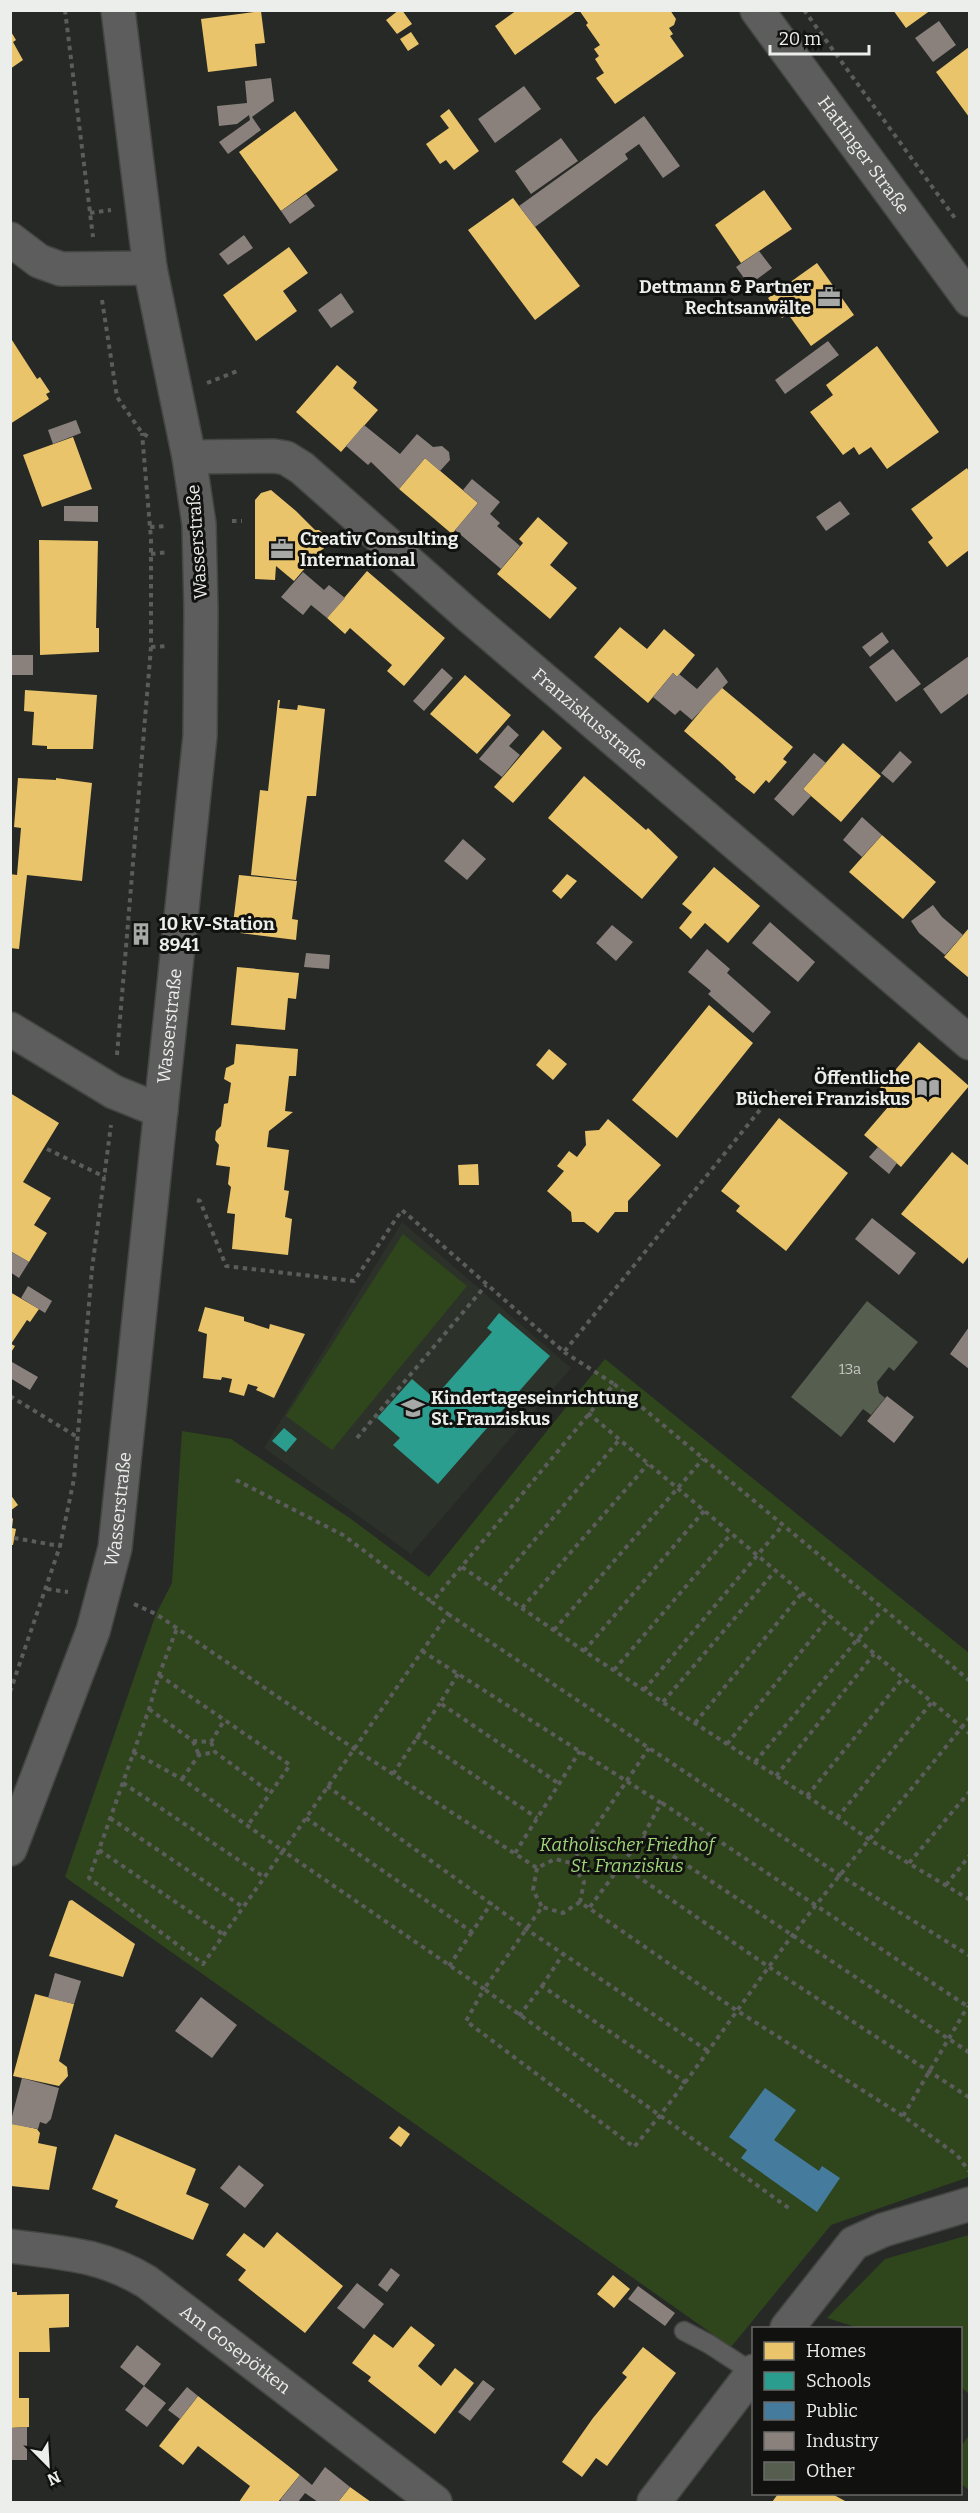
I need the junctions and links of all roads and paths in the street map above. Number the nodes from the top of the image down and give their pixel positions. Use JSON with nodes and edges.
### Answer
{"nodes":[{"id":1,"x":65,"y":10,"type":"edge"},
{"id":2,"x":118,"y":10,"type":"edge"},
{"id":3,"x":757,"y":10,"type":"edge"},
{"id":4,"x":804,"y":10,"type":"edge"},
{"id":5,"x":109,"y":210,"type":"dead end"},
{"id":6,"x":90,"y":213,"type":"junction"},
{"id":7,"x":92,"y":228,"type":"dead end"},
{"id":8,"x":963,"y":230,"type":"dead end"},
{"id":9,"x":10,"y":239,"type":"edge"},
{"id":10,"x":150,"y":268,"type":"junction"},
{"id":11,"x":969,"y":300,"type":"edge"},
{"id":12,"x":102,"y":303,"type":"dead end"},
{"id":13,"x":240,"y":370,"type":"dead end"},
{"id":14,"x":208,"y":383,"type":"dead end"},
{"id":15,"x":189,"y":457,"type":"junction"},
{"id":16,"x":235,"y":521,"type":"dead end"},
{"id":17,"x":242,"y":521,"type":"dead end"},
{"id":18,"x":168,"y":526,"type":"dead end"},
{"id":19,"x":150,"y":527,"type":"junction"},
{"id":20,"x":170,"y":552,"type":"dead end"},
{"id":21,"x":151,"y":554,"type":"junction"},
{"id":22,"x":174,"y":646,"type":"dead end"},
{"id":23,"x":151,"y":647,"type":"junction"},
{"id":24,"x":10,"y":1029,"type":"edge"},
{"id":25,"x":969,"y":1043,"type":"edge"},
{"id":26,"x":117,"y":1056,"type":"dead end"},
{"id":27,"x":776,"y":1090,"type":"dead end"},
{"id":28,"x":161,"y":1111,"type":"junction"},
{"id":29,"x":111,"y":1124,"type":"dead end"},
{"id":30,"x":47,"y":1149,"type":"dead end"},
{"id":31,"x":105,"y":1177,"type":"junction"},
{"id":32,"x":197,"y":1200,"type":"dead end"},
{"id":33,"x":486,"y":1285,"type":"junction"},
{"id":34,"x":564,"y":1352,"type":"junction"},
{"id":35,"x":614,"y":1384,"type":"junction"},
{"id":36,"x":10,"y":1396,"type":"edge"},
{"id":37,"x":588,"y":1413,"type":"junction"},
{"id":38,"x":79,"y":1438,"type":"junction"},
{"id":39,"x":357,"y":1438,"type":"dead end"},
{"id":40,"x":619,"y":1440,"type":"junction"},
{"id":41,"x":703,"y":1459,"type":"junction"},
{"id":42,"x":648,"y":1464,"type":"junction"},
{"id":43,"x":236,"y":1480,"type":"dead end"},
{"id":44,"x":677,"y":1488,"type":"junction"},
{"id":45,"x":704,"y":1510,"type":"junction"},
{"id":46,"x":783,"y":1526,"type":"junction"},
{"id":47,"x":731,"y":1534,"type":"junction"},
{"id":48,"x":14,"y":1538,"type":"dead end"},
{"id":49,"x":60,"y":1546,"type":"junction"},
{"id":50,"x":757,"y":1556,"type":"junction"},
{"id":51,"x":462,"y":1567,"type":"junction"},
{"id":52,"x":775,"y":1571,"type":"junction"},
{"id":53,"x":47,"y":1589,"type":"junction"},
{"id":54,"x":493,"y":1589,"type":"junction"},
{"id":55,"x":75,"y":1593,"type":"dead end"},
{"id":56,"x":802,"y":1593,"type":"junction"},
{"id":57,"x":432,"y":1602,"type":"junction"},
{"id":58,"x":144,"y":1608,"type":"dead end"},
{"id":59,"x":522,"y":1608,"type":"junction"},
{"id":60,"x":882,"y":1610,"type":"junction"},
{"id":61,"x":448,"y":1614,"type":"junction"},
{"id":62,"x":830,"y":1616,"type":"junction"},
{"id":63,"x":177,"y":1628,"type":"junction"},
{"id":64,"x":554,"y":1630,"type":"junction"},
{"id":65,"x":858,"y":1640,"type":"junction"},
{"id":66,"x":422,"y":1651,"type":"junction"},
{"id":67,"x":584,"y":1651,"type":"junction"},
{"id":68,"x":874,"y":1654,"type":"junction"},
{"id":69,"x":614,"y":1670,"type":"junction"},
{"id":70,"x":458,"y":1674,"type":"junction"},
{"id":71,"x":159,"y":1675,"type":"junction"},
{"id":72,"x":903,"y":1678,"type":"junction"},
{"id":73,"x":969,"y":1681,"type":"edge"},
{"id":74,"x":644,"y":1690,"type":"junction"},
{"id":75,"x":10,"y":1692,"type":"edge"},
{"id":76,"x":663,"y":1702,"type":"junction"},
{"id":77,"x":932,"y":1702,"type":"junction"},
{"id":78,"x":440,"y":1703,"type":"junction"},
{"id":79,"x":149,"y":1710,"type":"junction"},
{"id":80,"x":969,"y":1717,"type":"edge"},
{"id":81,"x":225,"y":1719,"type":"junction"},
{"id":82,"x":696,"y":1723,"type":"junction"},
{"id":83,"x":962,"y":1727,"type":"junction"},
{"id":84,"x":969,"y":1734,"type":"edge"},
{"id":85,"x":416,"y":1736,"type":"junction"},
{"id":86,"x":193,"y":1742,"type":"junction"},
{"id":87,"x":211,"y":1742,"type":"junction"},
{"id":88,"x":727,"y":1744,"type":"junction"},
{"id":89,"x":353,"y":1748,"type":"junction"},
{"id":90,"x":649,"y":1748,"type":"junction"},
{"id":91,"x":133,"y":1752,"type":"junction"},
{"id":92,"x":215,"y":1752,"type":"junction"},
{"id":93,"x":580,"y":1752,"type":"junction"},
{"id":94,"x":199,"y":1755,"type":"junction"},
{"id":95,"x":755,"y":1762,"type":"junction"},
{"id":96,"x":393,"y":1774,"type":"junction"},
{"id":97,"x":776,"y":1776,"type":"junction"},
{"id":98,"x":182,"y":1779,"type":"junction"},
{"id":99,"x":627,"y":1780,"type":"junction"},
{"id":100,"x":123,"y":1782,"type":"junction"},
{"id":101,"x":558,"y":1783,"type":"junction"},
{"id":102,"x":327,"y":1786,"type":"junction"},
{"id":103,"x":969,"y":1791,"type":"edge"},
{"id":104,"x":271,"y":1793,"type":"junction"},
{"id":105,"x":807,"y":1796,"type":"junction"},
{"id":106,"x":661,"y":1803,"type":"junction"},
{"id":107,"x":110,"y":1818,"type":"junction"},
{"id":108,"x":306,"y":1818,"type":"junction"},
{"id":109,"x":537,"y":1818,"type":"junction"},
{"id":110,"x":837,"y":1818,"type":"junction"},
{"id":111,"x":248,"y":1825,"type":"junction"},
{"id":112,"x":643,"y":1836,"type":"junction"},
{"id":113,"x":870,"y":1840,"type":"junction"},
{"id":114,"x":10,"y":1849,"type":"edge"},
{"id":115,"x":99,"y":1850,"type":"junction"},
{"id":116,"x":283,"y":1851,"type":"junction"},
{"id":117,"x":515,"y":1853,"type":"junction"},
{"id":118,"x":969,"y":1855,"type":"edge"},
{"id":119,"x":571,"y":1863,"type":"junction"},
{"id":120,"x":909,"y":1863,"type":"junction"},
{"id":121,"x":621,"y":1865,"type":"junction"},
{"id":122,"x":537,"y":1868,"type":"junction"},
{"id":123,"x":841,"y":1876,"type":"junction"},
{"id":124,"x":264,"y":1877,"type":"junction"},
{"id":125,"x":946,"y":1885,"type":"junction"},
{"id":126,"x":969,"y":1900,"type":"edge"},
{"id":127,"x":492,"y":1902,"type":"junction"},
{"id":128,"x":580,"y":1902,"type":"junction"},
{"id":129,"x":243,"y":1907,"type":"junction"},
{"id":130,"x":542,"y":1907,"type":"junction"},
{"id":131,"x":815,"y":1907,"type":"junction"},
{"id":132,"x":589,"y":1908,"type":"junction"},
{"id":133,"x":526,"y":1929,"type":"junction"},
{"id":134,"x":472,"y":1932,"type":"junction"},
{"id":135,"x":224,"y":1935,"type":"junction"},
{"id":136,"x":792,"y":1935,"type":"junction"},
{"id":137,"x":563,"y":1954,"type":"junction"},
{"id":138,"x":969,"y":1956,"type":"edge"},
{"id":139,"x":449,"y":1966,"type":"junction"},
{"id":140,"x":769,"y":1967,"type":"junction"},
{"id":141,"x":542,"y":1986,"type":"junction"},
{"id":142,"x":484,"y":1989,"type":"junction"},
{"id":143,"x":969,"y":2005,"type":"edge"},
{"id":144,"x":736,"y":2010,"type":"junction"},
{"id":145,"x":519,"y":2016,"type":"junction"},
{"id":146,"x":948,"y":2040,"type":"junction"},
{"id":147,"x":708,"y":2051,"type":"junction"},
{"id":148,"x":969,"y":2053,"type":"edge"},
{"id":149,"x":928,"y":2073,"type":"junction"},
{"id":150,"x":686,"y":2083,"type":"junction"},
{"id":151,"x":969,"y":2098,"type":"edge"},
{"id":152,"x":661,"y":2116,"type":"junction"},
{"id":153,"x":903,"y":2116,"type":"junction"},
{"id":154,"x":969,"y":2172,"type":"edge"},
{"id":155,"x":969,"y":2204,"type":"edge"},
{"id":156,"x":790,"y":2209,"type":"dead end"},
{"id":157,"x":10,"y":2247,"type":"edge"},
{"id":158,"x":788,"y":2327,"type":"edge"},
{"id":159,"x":684,"y":2331,"type":"dead end"},
{"id":160,"x":752,"y":2371,"type":"edge"},
{"id":161,"x":752,"y":2373,"type":"edge"},
{"id":162,"x":666,"y":2498,"type":"edge"},
{"id":163,"x":435,"y":2502,"type":"edge"}],
"edges":[{"from":1,"to":6,"type":"path"},
{"from":2,"to":10,"type":"main road","name":"Wasserstraße"},
{"from":3,"to":11,"type":"main road","name":"Hattinger Straße"},
{"from":4,"to":8,"type":"path"},
{"from":5,"to":6,"type":"path"},
{"from":6,"to":7,"type":"path"},
{"from":9,"to":10,"type":"main road"},
{"from":10,"to":15,"type":"main road","name":"Wasserstraße"},
{"from":12,"to":19,"type":"path"},
{"from":13,"to":14,"type":"path"},
{"from":15,"to":25,"type":"main road","name":"Franziskusstraße"},
{"from":15,"to":28,"type":"main road","name":"Wasserstraße"},
{"from":16,"to":17,"type":"path"},
{"from":18,"to":19,"type":"path"},
{"from":19,"to":21,"type":"path"},
{"from":20,"to":21,"type":"path"},
{"from":21,"to":23,"type":"path"},
{"from":22,"to":23,"type":"path"},
{"from":23,"to":26,"type":"path"},
{"from":24,"to":28,"type":"main road"},
{"from":27,"to":34,"type":"path"},
{"from":28,"to":114,"type":"main road","name":"Wasserstraße"},
{"from":29,"to":31,"type":"path"},
{"from":30,"to":31,"type":"path"},
{"from":31,"to":38,"type":"path"},
{"from":32,"to":33,"type":"path"},
{"from":33,"to":34,"type":"path"},
{"from":33,"to":39,"type":"path"},
{"from":34,"to":35,"type":"path"},
{"from":35,"to":37,"type":"path"},
{"from":35,"to":41,"type":"path"},
{"from":36,"to":38,"type":"path"},
{"from":37,"to":40,"type":"path"},
{"from":37,"to":51,"type":"path"},
{"from":38,"to":49,"type":"path"},
{"from":40,"to":42,"type":"path"},
{"from":40,"to":54,"type":"path"},
{"from":41,"to":44,"type":"path"},
{"from":41,"to":46,"type":"path"},
{"from":42,"to":44,"type":"path"},
{"from":42,"to":59,"type":"path"},
{"from":43,"to":57,"type":"path"},
{"from":44,"to":45,"type":"path"},
{"from":44,"to":64,"type":"path"},
{"from":45,"to":47,"type":"path"},
{"from":45,"to":67,"type":"path"},
{"from":46,"to":50,"type":"path"},
{"from":46,"to":60,"type":"path"},
{"from":47,"to":50,"type":"path"},
{"from":47,"to":69,"type":"path"},
{"from":48,"to":49,"type":"path"},
{"from":49,"to":53,"type":"path"},
{"from":50,"to":52,"type":"path"},
{"from":50,"to":74,"type":"path"},
{"from":51,"to":54,"type":"path"},
{"from":51,"to":57,"type":"path"},
{"from":52,"to":56,"type":"path"},
{"from":52,"to":76,"type":"path"},
{"from":53,"to":55,"type":"path"},
{"from":53,"to":75,"type":"path"},
{"from":54,"to":59,"type":"path"},
{"from":56,"to":62,"type":"path"},
{"from":56,"to":82,"type":"path"},
{"from":57,"to":61,"type":"path"},
{"from":58,"to":63,"type":"path"},
{"from":59,"to":64,"type":"path"},
{"from":60,"to":65,"type":"path"},
{"from":60,"to":73,"type":"path"},
{"from":61,"to":66,"type":"path"},
{"from":61,"to":90,"type":"path"},
{"from":62,"to":65,"type":"path"},
{"from":62,"to":88,"type":"path"},
{"from":63,"to":71,"type":"path"},
{"from":63,"to":89,"type":"path"},
{"from":64,"to":67,"type":"path"},
{"from":65,"to":68,"type":"path"},
{"from":65,"to":95,"type":"path"},
{"from":66,"to":70,"type":"path"},
{"from":66,"to":89,"type":"path"},
{"from":67,"to":69,"type":"path"},
{"from":68,"to":72,"type":"path"},
{"from":68,"to":97,"type":"path"},
{"from":69,"to":74,"type":"path"},
{"from":70,"to":78,"type":"path"},
{"from":70,"to":93,"type":"path"},
{"from":71,"to":79,"type":"path"},
{"from":71,"to":81,"type":"path"},
{"from":72,"to":77,"type":"path"},
{"from":72,"to":105,"type":"path"},
{"from":74,"to":76,"type":"path"},
{"from":76,"to":82,"type":"path"},
{"from":77,"to":83,"type":"path"},
{"from":77,"to":110,"type":"path"},
{"from":78,"to":85,"type":"path"},
{"from":78,"to":101,"type":"path"},
{"from":79,"to":86,"type":"path"},
{"from":79,"to":91,"type":"path"},
{"from":80,"to":83,"type":"path"},
{"from":81,"to":87,"type":"path"},
{"from":81,"to":104,"type":"path"},
{"from":82,"to":88,"type":"path"},
{"from":83,"to":84,"type":"path"},
{"from":83,"to":113,"type":"path"},
{"from":85,"to":96,"type":"path"},
{"from":85,"to":109,"type":"path"},
{"from":86,"to":87,"type":"path"},
{"from":86,"to":94,"type":"path"},
{"from":87,"to":92,"type":"path"},
{"from":88,"to":95,"type":"path"},
{"from":89,"to":96,"type":"path"},
{"from":89,"to":102,"type":"path"},
{"from":90,"to":99,"type":"path"},
{"from":90,"to":123,"type":"path"},
{"from":91,"to":98,"type":"path"},
{"from":91,"to":100,"type":"path"},
{"from":92,"to":94,"type":"path"},
{"from":92,"to":104,"type":"path"},
{"from":93,"to":99,"type":"path"},
{"from":93,"to":101,"type":"path"},
{"from":94,"to":98,"type":"path"},
{"from":95,"to":97,"type":"path"},
{"from":96,"to":117,"type":"path"},
{"from":97,"to":105,"type":"path"},
{"from":98,"to":111,"type":"path"},
{"from":99,"to":106,"type":"path"},
{"from":99,"to":119,"type":"path"},
{"from":100,"to":107,"type":"path"},
{"from":100,"to":124,"type":"path"},
{"from":101,"to":109,"type":"path"},
{"from":102,"to":108,"type":"path"},
{"from":102,"to":127,"type":"path"},
{"from":103,"to":120,"type":"path"},
{"from":104,"to":111,"type":"path"},
{"from":105,"to":110,"type":"path"},
{"from":106,"to":112,"type":"path"},
{"from":106,"to":131,"type":"path"},
{"from":107,"to":115,"type":"path"},
{"from":107,"to":129,"type":"path"},
{"from":108,"to":116,"type":"path"},
{"from":108,"to":134,"type":"path"},
{"from":109,"to":117,"type":"path"},
{"from":110,"to":113,"type":"path"},
{"from":111,"to":116,"type":"path"},
{"from":112,"to":121,"type":"path"},
{"from":112,"to":136,"type":"path"},
{"from":113,"to":120,"type":"path"},
{"from":113,"to":123,"type":"path"},
{"from":115,"to":135,"type":"path"},
{"from":115,"to":135,"type":"path"},
{"from":116,"to":124,"type":"path"},
{"from":116,"to":139,"type":"path"},
{"from":117,"to":122,"type":"path"},
{"from":118,"to":125,"type":"path"},
{"from":119,"to":122,"type":"path"},
{"from":119,"to":128,"type":"path"},
{"from":120,"to":125,"type":"path"},
{"from":121,"to":132,"type":"path"},
{"from":121,"to":140,"type":"path"},
{"from":122,"to":130,"type":"path"},
{"from":123,"to":131,"type":"path"},
{"from":123,"to":138,"type":"path"},
{"from":124,"to":129,"type":"path"},
{"from":125,"to":126,"type":"path"},
{"from":127,"to":133,"type":"path"},
{"from":127,"to":134,"type":"path"},
{"from":128,"to":130,"type":"path"},
{"from":128,"to":132,"type":"path"},
{"from":129,"to":135,"type":"path"},
{"from":130,"to":133,"type":"path"},
{"from":131,"to":136,"type":"path"},
{"from":131,"to":143,"type":"path"},
{"from":132,"to":144,"type":"path"},
{"from":133,"to":137,"type":"path"},
{"from":133,"to":142,"type":"path"},
{"from":134,"to":139,"type":"path"},
{"from":136,"to":140,"type":"path"},
{"from":136,"to":146,"type":"path"},
{"from":137,"to":141,"type":"path"},
{"from":137,"to":147,"type":"path"},
{"from":139,"to":142,"type":"path"},
{"from":140,"to":144,"type":"path"},
{"from":140,"to":149,"type":"path"},
{"from":141,"to":145,"type":"path"},
{"from":141,"to":150,"type":"path"},
{"from":142,"to":145,"type":"path"},
{"from":142,"to":152,"type":"path"},
{"from":143,"to":146,"type":"path"},
{"from":144,"to":147,"type":"path"},
{"from":144,"to":153,"type":"path"},
{"from":145,"to":152,"type":"path"},
{"from":146,"to":148,"type":"path"},
{"from":146,"to":149,"type":"path"},
{"from":147,"to":150,"type":"path"},
{"from":149,"to":151,"type":"path"},
{"from":149,"to":153,"type":"path"},
{"from":150,"to":152,"type":"path"},
{"from":152,"to":156,"type":"path"},
{"from":153,"to":154,"type":"path"},
{"from":155,"to":158,"type":"main road"},
{"from":157,"to":163,"type":"main road","name":"Am Gosepötken"},
{"from":159,"to":160,"type":"lane"},
{"from":161,"to":162,"type":"main road"}]}
